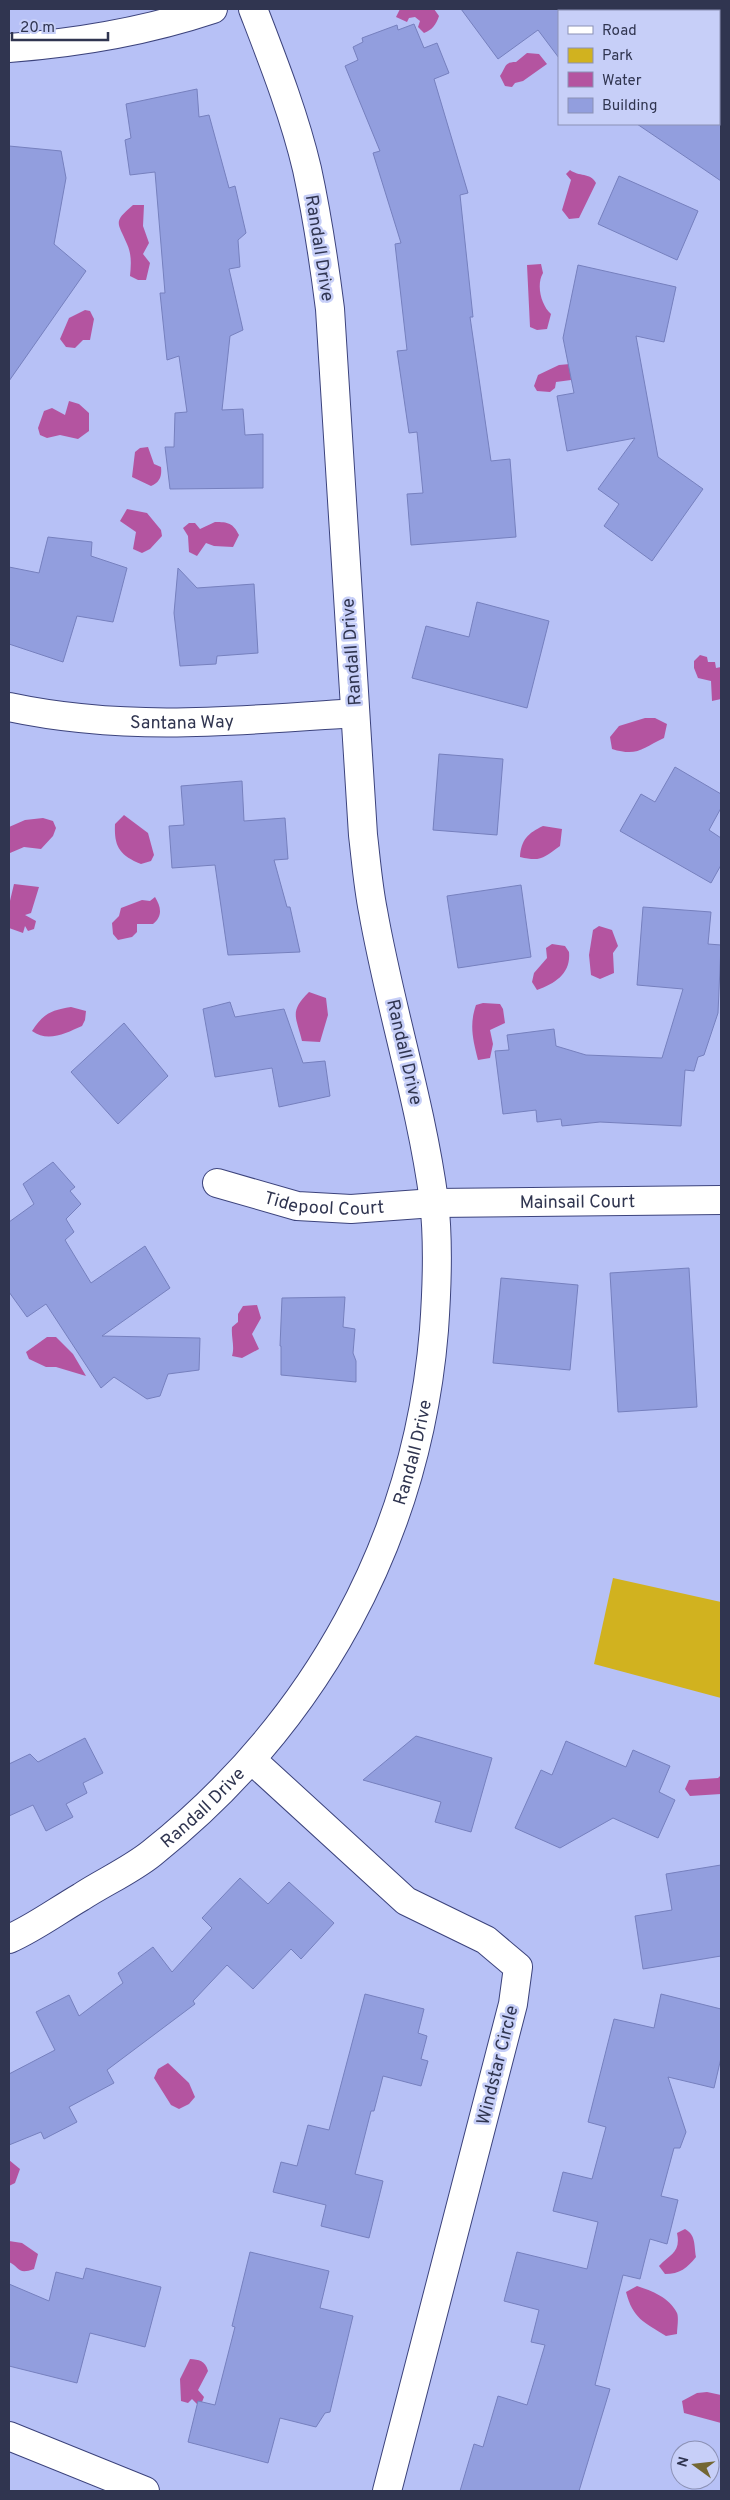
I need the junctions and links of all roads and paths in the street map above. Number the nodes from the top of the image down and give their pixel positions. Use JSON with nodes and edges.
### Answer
{"nodes":[{"id":1,"x":213,"y":9,"type":"edge"},
{"id":2,"x":253,"y":9,"type":"edge"},
{"id":3,"x":9,"y":48,"type":"edge"},
{"id":4,"x":9,"y":707,"type":"edge"},
{"id":5,"x":355,"y":713,"type":"junction"},
{"id":6,"x":217,"y":1183,"type":"dead end"},
{"id":7,"x":721,"y":1200,"type":"edge"},
{"id":8,"x":434,"y":1203,"type":"junction"},
{"id":9,"x":252,"y":1760,"type":"junction"},
{"id":10,"x":9,"y":1939,"type":"edge"},
{"id":11,"x":9,"y":2436,"type":"edge"},
{"id":12,"x":145,"y":2491,"type":"edge"},
{"id":13,"x":387,"y":2491,"type":"edge"}],
"edges":[{"from":1,"to":3,"type":"street"},
{"from":2,"to":5,"type":"street","name":"Randall Drive"},
{"from":4,"to":5,"type":"street","name":"Santana Way"},
{"from":5,"to":8,"type":"street","name":"Randall Drive"},
{"from":6,"to":8,"type":"street","name":"Tidepool Court"},
{"from":7,"to":8,"type":"street","name":"Mainsail Court"},
{"from":8,"to":9,"type":"street","name":"Randall Drive"},
{"from":9,"to":10,"type":"street","name":"Randall Drive"},
{"from":9,"to":13,"type":"street","name":"Windstar Circle"},
{"from":11,"to":12,"type":"street"}]}
